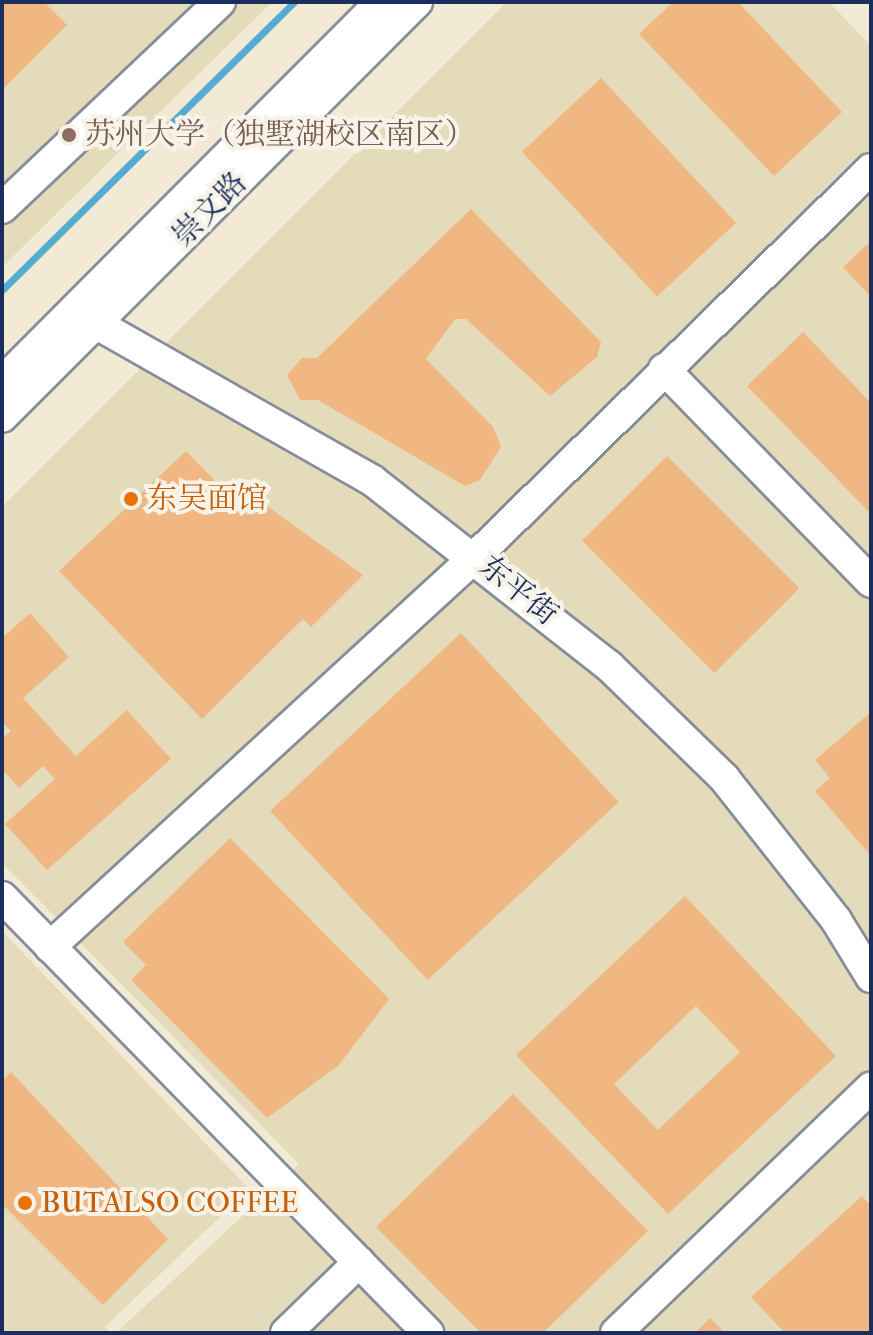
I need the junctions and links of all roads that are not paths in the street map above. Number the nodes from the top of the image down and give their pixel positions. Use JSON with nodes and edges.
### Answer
{"nodes":[{"id":1,"x":220,"y":2,"type":"edge"},
{"id":2,"x":381,"y":2,"type":"edge"},
{"id":3,"x":417,"y":2,"type":"edge"},
{"id":4,"x":871,"y":169,"type":"edge"},
{"id":5,"x":2,"y":208,"type":"edge"},
{"id":6,"x":84,"y":319,"type":"junction"},
{"id":7,"x":664,"y":369,"type":"junction"},
{"id":8,"x":2,"y":382,"type":"edge"},
{"id":9,"x":2,"y":417,"type":"edge"},
{"id":10,"x":476,"y":556,"type":"junction"},
{"id":11,"x":871,"y":582,"type":"edge"},
{"id":12,"x":2,"y":897,"type":"edge"},
{"id":13,"x":50,"y":947,"type":"junction"},
{"id":14,"x":871,"y":977,"type":"edge"},
{"id":15,"x":871,"y":1088,"type":"edge"},
{"id":16,"x":359,"y":1262,"type":"junction"},
{"id":17,"x":286,"y":1333,"type":"edge"},
{"id":18,"x":428,"y":1333,"type":"edge"},
{"id":19,"x":616,"y":1333,"type":"edge"}],
"edges":[{"from":1,"to":5,"type":"street"},
{"from":2,"to":6,"type":"street","name":"崇文路"},
{"from":3,"to":6,"type":"street","name":"崇文路"},
{"from":4,"to":7,"type":"street"},
{"from":6,"to":8,"type":"street","name":"崇文路"},
{"from":6,"to":9,"type":"street","name":"崇文路"},
{"from":6,"to":10,"type":"street","name":"东平街"},
{"from":7,"to":10,"type":"street"},
{"from":7,"to":11,"type":"street"},
{"from":10,"to":13,"type":"street"},
{"from":10,"to":14,"type":"street","name":"东平街"},
{"from":12,"to":13,"type":"street"},
{"from":13,"to":16,"type":"street"},
{"from":15,"to":19,"type":"street"},
{"from":16,"to":17,"type":"street"},
{"from":16,"to":18,"type":"street"}]}
